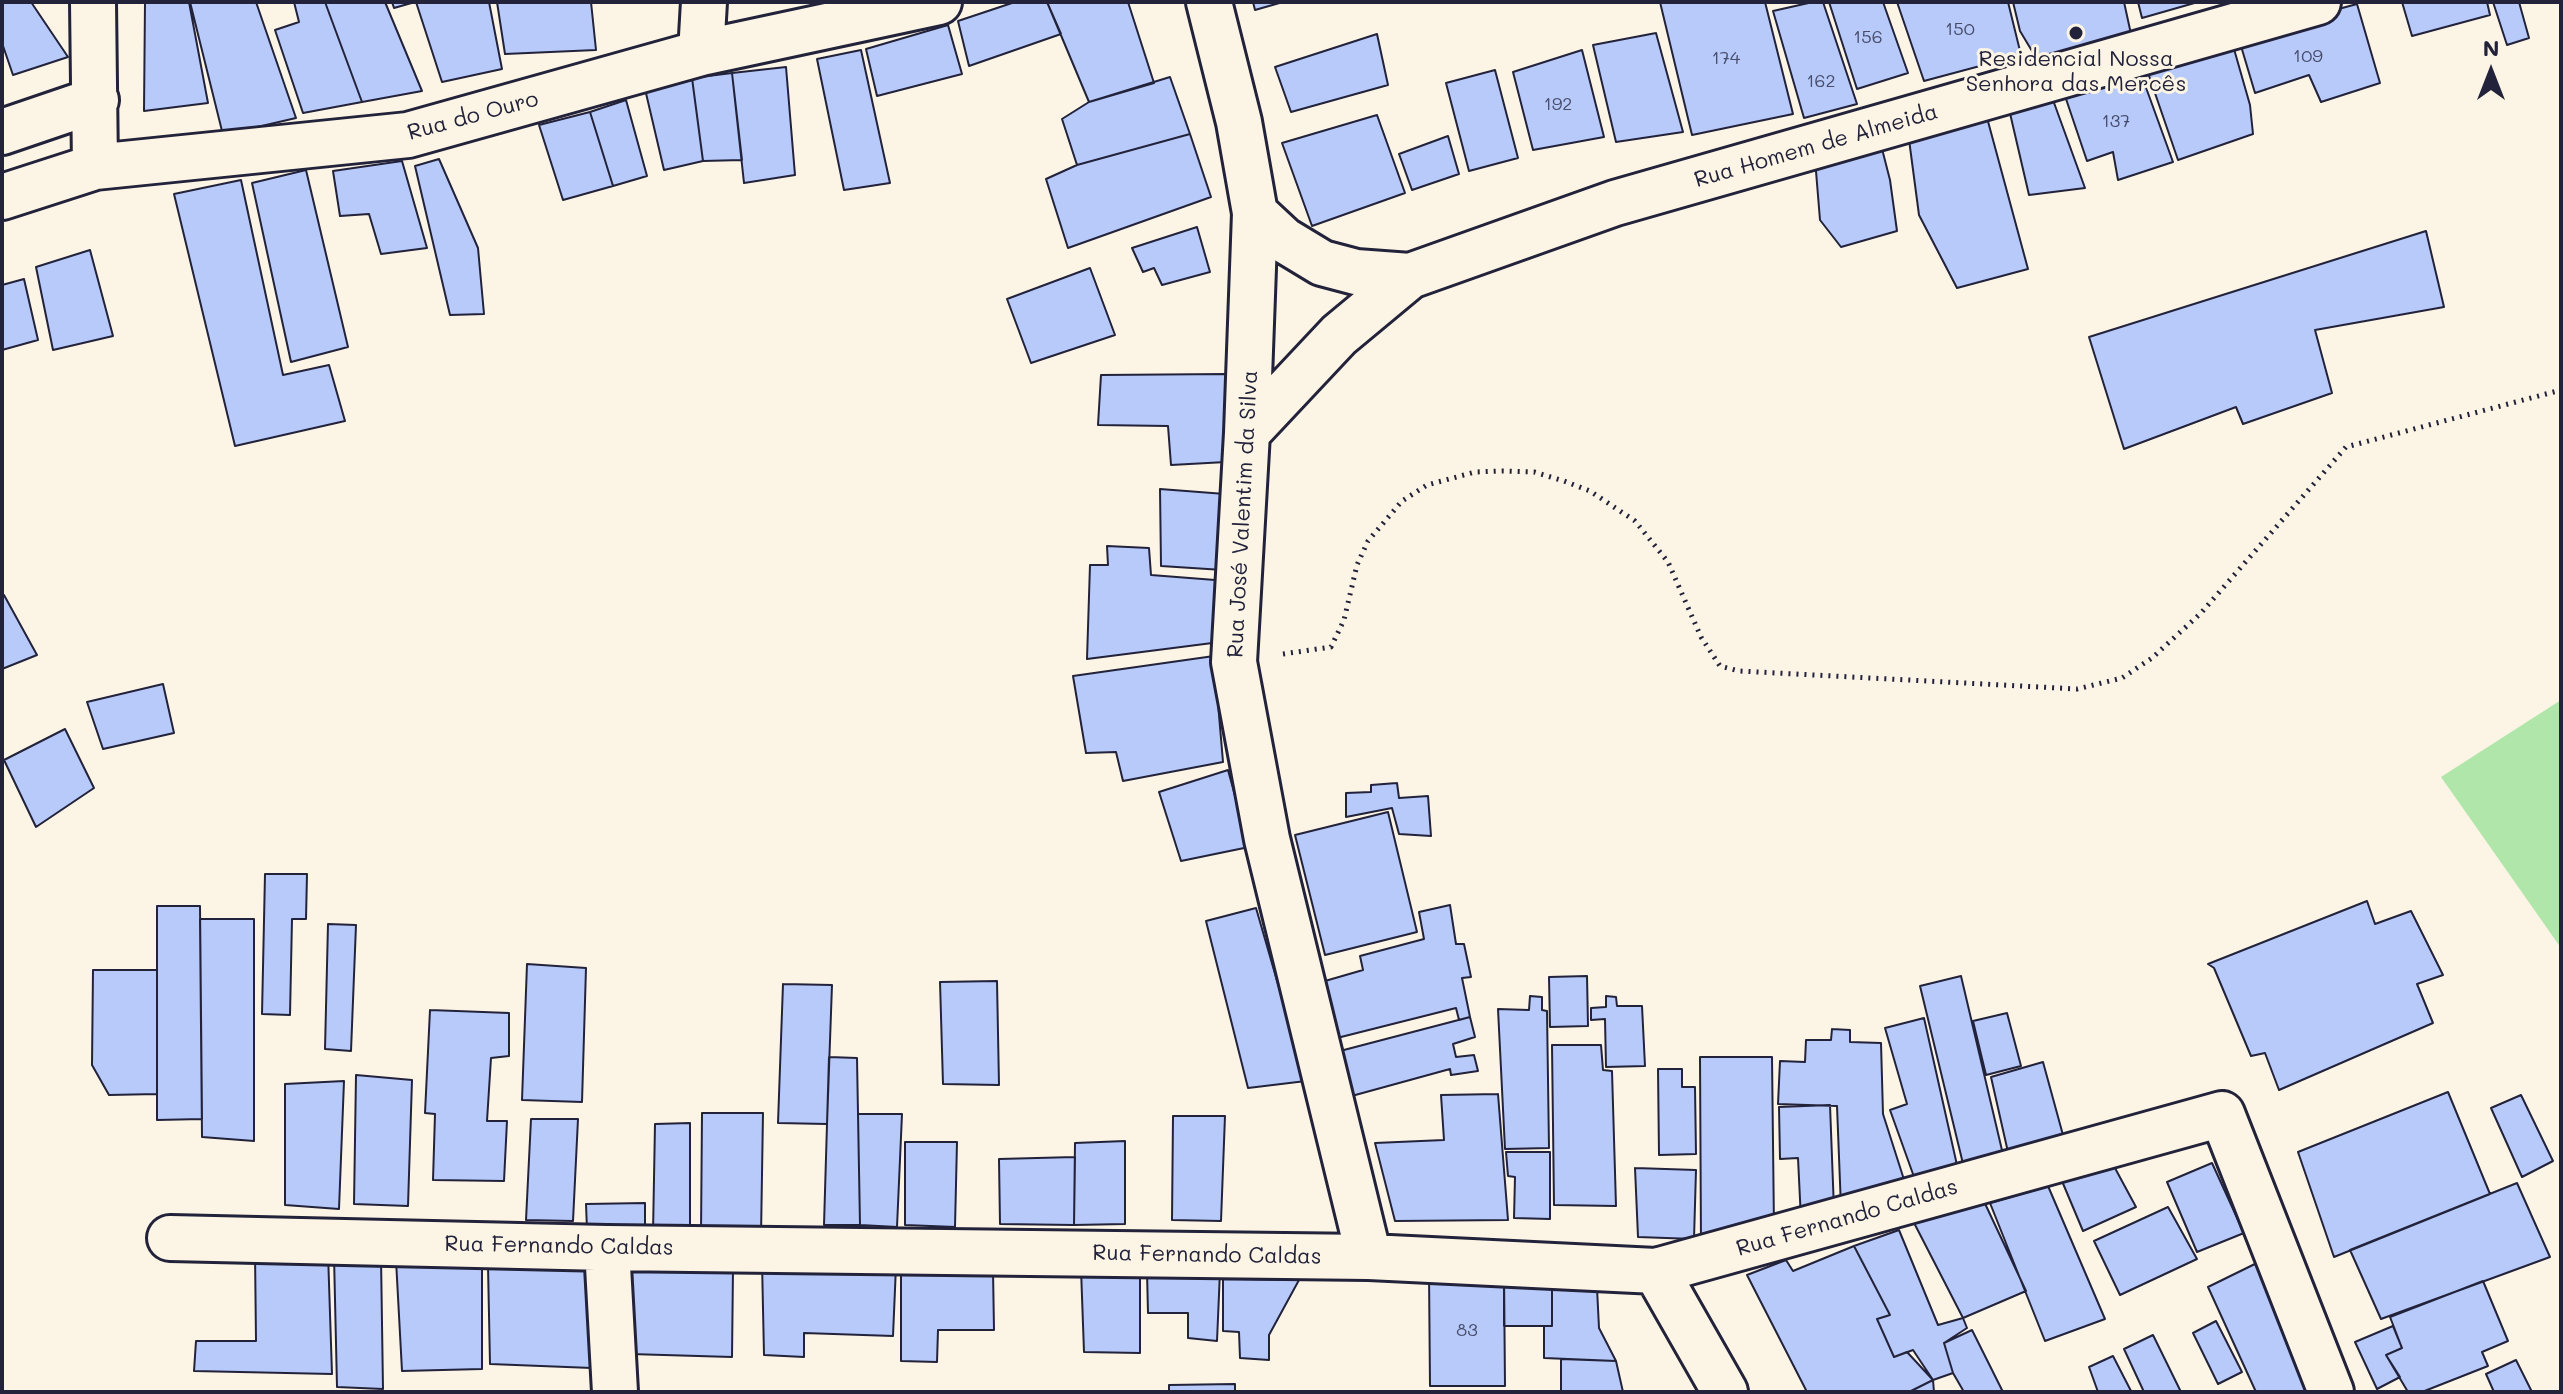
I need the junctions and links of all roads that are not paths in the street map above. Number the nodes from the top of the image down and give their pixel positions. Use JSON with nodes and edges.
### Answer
{"nodes":[{"id":1,"x":93,"y":2,"type":"edge"},
{"id":2,"x":704,"y":2,"type":"edge"},
{"id":3,"x":939,"y":2,"type":"edge"},
{"id":4,"x":1209,"y":2,"type":"edge"},
{"id":5,"x":2318,"y":2,"type":"edge"},
{"id":6,"x":701,"y":53,"type":"junction"},
{"id":7,"x":96,"y":100,"type":"junction"},
{"id":8,"x":2,"y":132,"type":"edge"},
{"id":9,"x":95,"y":167,"type":"junction"},
{"id":10,"x":2,"y":197,"type":"edge"},
{"id":11,"x":1255,"y":213,"type":"junction"},
{"id":12,"x":1410,"y":276,"type":"junction"},
{"id":13,"x":1247,"y":433,"type":"junction"},
{"id":14,"x":170,"y":1238,"type":"dead end"},
{"id":15,"x":607,"y":1248,"type":"junction"},
{"id":16,"x":1369,"y":1257,"type":"junction"},
{"id":17,"x":1656,"y":1271,"type":"junction"},
{"id":18,"x":615,"y":1392,"type":"edge"},
{"id":19,"x":1725,"y":1392,"type":"edge"},
{"id":20,"x":2331,"y":1392,"type":"edge"}],
"edges":[{"from":1,"to":7,"type":"street"},
{"from":2,"to":6,"type":"street"},
{"from":3,"to":6,"type":"street","name":"Rua do Ouro"},
{"from":4,"to":11,"type":"street","name":"Rua José Valentim da Silva"},
{"from":5,"to":12,"type":"street","name":"Rua Homem de Almeida"},
{"from":6,"to":9,"type":"street","name":"Rua do Ouro"},
{"from":7,"to":8,"type":"street"},
{"from":7,"to":9,"type":"street"},
{"from":9,"to":10,"type":"street","name":"Rua do Ouro"},
{"from":11,"to":12,"type":"street"},
{"from":11,"to":13,"type":"street","name":"Rua José Valentim da Silva"},
{"from":12,"to":13,"type":"street"},
{"from":13,"to":16,"type":"street","name":"Rua José Valentim da Silva"},
{"from":14,"to":15,"type":"street","name":"Rua Fernando Caldas"},
{"from":15,"to":16,"type":"street","name":"Rua Fernando Caldas"},
{"from":15,"to":18,"type":"street"},
{"from":16,"to":17,"type":"street","name":"Rua Fernando Caldas"},
{"from":17,"to":19,"type":"street"},
{"from":17,"to":20,"type":"street","name":"Rua Fernando Caldas"}]}
